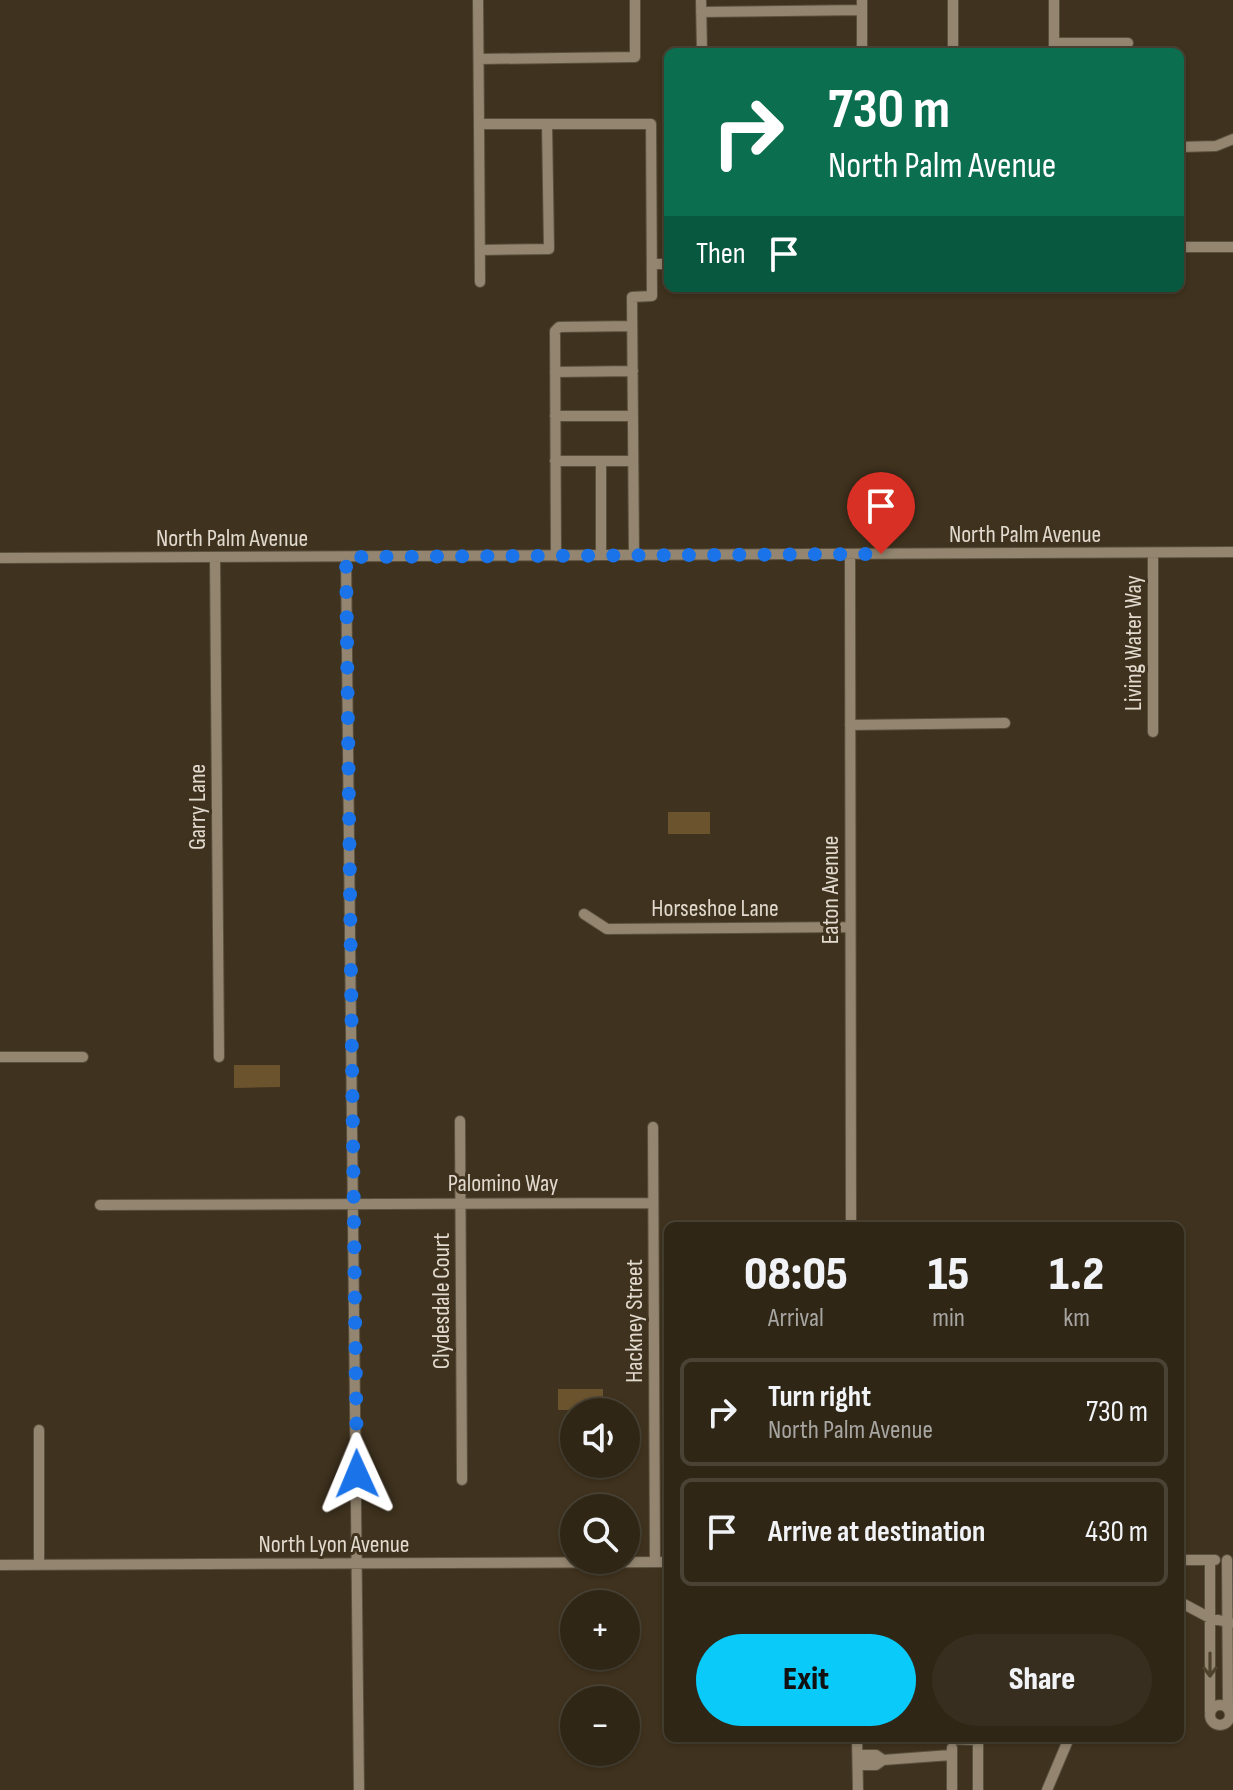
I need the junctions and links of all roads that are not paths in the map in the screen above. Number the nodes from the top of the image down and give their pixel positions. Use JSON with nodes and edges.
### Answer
{"nodes":[{"id":1,"x":478,"y":0,"type":"edge"},
{"id":2,"x":635,"y":0,"type":"edge"},
{"id":3,"x":701,"y":0,"type":"edge"},
{"id":4,"x":953,"y":0,"type":"edge"},
{"id":5,"x":1054,"y":0,"type":"edge"},
{"id":6,"x":862,"y":5,"type":"edge"},
{"id":7,"x":701,"y":12,"type":"junction"},
{"id":8,"x":1128,"y":43,"type":"dead end"},
{"id":9,"x":702,"y":48,"type":"edge"},
{"id":10,"x":862,"y":48,"type":"edge"},
{"id":11,"x":953,"y":48,"type":"edge"},
{"id":12,"x":1054,"y":48,"type":"edge"},
{"id":13,"x":479,"y":59,"type":"junction"},
{"id":14,"x":479,"y":124,"type":"junction"},
{"id":15,"x":547,"y":124,"type":"junction"},
{"id":16,"x":1233,"y":139,"type":"edge"},
{"id":17,"x":1184,"y":147,"type":"edge"},
{"id":18,"x":1184,"y":247,"type":"edge"},
{"id":19,"x":1233,"y":247,"type":"edge"},
{"id":20,"x":480,"y":250,"type":"junction"},
{"id":21,"x":652,"y":264,"type":"junction"},
{"id":22,"x":664,"y":264,"type":"edge"},
{"id":23,"x":480,"y":282,"type":"dead end"},
{"id":24,"x":632,"y":326,"type":"junction"},
{"id":25,"x":633,"y":371,"type":"junction"},
{"id":26,"x":555,"y":372,"type":"junction"},
{"id":27,"x":555,"y":416,"type":"junction"},
{"id":28,"x":633,"y":416,"type":"junction"},
{"id":29,"x":555,"y":461,"type":"junction"},
{"id":30,"x":601,"y":461,"type":"junction"},
{"id":31,"x":633,"y":461,"type":"junction"},
{"id":32,"x":1233,"y":552,"type":"edge"},
{"id":33,"x":850,"y":554,"type":"junction"},
{"id":34,"x":1153,"y":554,"type":"junction"},
{"id":35,"x":601,"y":555,"type":"junction"},
{"id":36,"x":634,"y":555,"type":"junction"},
{"id":37,"x":556,"y":556,"type":"junction"},
{"id":38,"x":346,"y":557,"type":"junction"},
{"id":39,"x":0,"y":558,"type":"edge"},
{"id":40,"x":215,"y":558,"type":"junction"},
{"id":41,"x":1005,"y":723,"type":"dead end"},
{"id":42,"x":850,"y":725,"type":"junction"},
{"id":43,"x":1153,"y":732,"type":"dead end"},
{"id":44,"x":584,"y":914,"type":"dead end"},
{"id":45,"x":850,"y":927,"type":"junction"},
{"id":46,"x":0,"y":1057,"type":"edge"},
{"id":47,"x":83,"y":1057,"type":"dead end"},
{"id":48,"x":219,"y":1057,"type":"dead end"},
{"id":49,"x":460,"y":1121,"type":"dead end"},
{"id":50,"x":653,"y":1127,"type":"dead end"},
{"id":51,"x":353,"y":1203,"type":"junction"},
{"id":52,"x":460,"y":1203,"type":"junction"},
{"id":53,"x":653,"y":1203,"type":"junction"},
{"id":54,"x":100,"y":1205,"type":"dead end"},
{"id":55,"x":851,"y":1222,"type":"edge"},
{"id":56,"x":39,"y":1430,"type":"dead end"},
{"id":57,"x":462,"y":1480,"type":"dead end"},
{"id":58,"x":1184,"y":1560,"type":"edge"},
{"id":59,"x":1210,"y":1560,"type":"junction"},
{"id":60,"x":1230,"y":1560,"type":"edge"},
{"id":61,"x":655,"y":1562,"type":"junction"},
{"id":62,"x":664,"y":1562,"type":"edge"},
{"id":63,"x":358,"y":1564,"type":"junction"},
{"id":64,"x":0,"y":1565,"type":"edge"},
{"id":65,"x":39,"y":1565,"type":"junction"},
{"id":66,"x":1210,"y":1595,"type":"junction"},
{"id":67,"x":1228,"y":1595,"type":"junction"},
{"id":68,"x":1184,"y":1604,"type":"edge"},
{"id":69,"x":1210,"y":1618,"type":"junction"},
{"id":70,"x":1230,"y":1623,"type":"edge"},
{"id":71,"x":1228,"y":1709,"type":"junction"},
{"id":72,"x":1210,"y":1712,"type":"junction"},
{"id":73,"x":857,"y":1742,"type":"edge"},
{"id":74,"x":952,"y":1742,"type":"edge"},
{"id":75,"x":978,"y":1742,"type":"edge"},
{"id":76,"x":1067,"y":1742,"type":"edge"},
{"id":77,"x":951,"y":1755,"type":"junction"},
{"id":78,"x":858,"y":1760,"type":"junction"},
{"id":79,"x":359,"y":1790,"type":"edge"},
{"id":80,"x":858,"y":1790,"type":"edge"},
{"id":81,"x":952,"y":1790,"type":"edge"},
{"id":82,"x":978,"y":1790,"type":"edge"},
{"id":83,"x":1047,"y":1790,"type":"edge"}],
"edges":[{"from":1,"to":13,"type":"street"},
{"from":2,"to":13,"type":"street"},
{"from":3,"to":7,"type":"street"},
{"from":4,"to":11,"type":"street"},
{"from":5,"to":12,"type":"street"},
{"from":6,"to":7,"type":"street"},
{"from":6,"to":10,"type":"street"},
{"from":7,"to":9,"type":"street"},
{"from":8,"to":12,"type":"street"},
{"from":13,"to":14,"type":"street"},
{"from":14,"to":15,"type":"street"},
{"from":14,"to":20,"type":"street"},
{"from":15,"to":20,"type":"street"},
{"from":15,"to":21,"type":"street"},
{"from":16,"to":17,"type":"street"},
{"from":18,"to":19,"type":"street"},
{"from":20,"to":23,"type":"street"},
{"from":21,"to":22,"type":"street"},
{"from":21,"to":24,"type":"street"},
{"from":24,"to":25,"type":"street"},
{"from":24,"to":26,"type":"street"},
{"from":25,"to":26,"type":"street"},
{"from":25,"to":28,"type":"street"},
{"from":26,"to":27,"type":"street"},
{"from":27,"to":28,"type":"street"},
{"from":27,"to":29,"type":"street"},
{"from":28,"to":31,"type":"street"},
{"from":29,"to":30,"type":"street"},
{"from":29,"to":37,"type":"street"},
{"from":30,"to":31,"type":"street"},
{"from":30,"to":35,"type":"street"},
{"from":31,"to":36,"type":"street"},
{"from":32,"to":34,"type":"street","name":"North Palm Avenue"},
{"from":33,"to":34,"type":"street","name":"North Palm Avenue"},
{"from":33,"to":36,"type":"street","name":"North Palm Avenue"},
{"from":33,"to":42,"type":"street","name":"Eaton Avenue"},
{"from":34,"to":43,"type":"street","name":"Living Water Way"},
{"from":35,"to":36,"type":"street","name":"North Palm Avenue"},
{"from":35,"to":37,"type":"street","name":"North Palm Avenue"},
{"from":37,"to":38,"type":"street","name":"North Palm Avenue"},
{"from":38,"to":40,"type":"street","name":"North Palm Avenue"},
{"from":38,"to":51,"type":"street"},
{"from":39,"to":40,"type":"street","name":"North Palm Avenue"},
{"from":40,"to":48,"type":"street","name":"Garry Lane"},
{"from":41,"to":42,"type":"street"},
{"from":42,"to":45,"type":"street","name":"Eaton Avenue"},
{"from":44,"to":45,"type":"street","name":"Horseshoe Lane"},
{"from":45,"to":55,"type":"street","name":"Eaton Avenue"},
{"from":46,"to":47,"type":"street"},
{"from":49,"to":52,"type":"street","name":"Clydesdale Court"},
{"from":50,"to":53,"type":"street","name":"Hackney Street"},
{"from":51,"to":52,"type":"street","name":"Palomino Way"},
{"from":51,"to":54,"type":"street","name":"Palomino Way"},
{"from":51,"to":63,"type":"street"},
{"from":52,"to":53,"type":"street","name":"Palomino Way"},
{"from":52,"to":57,"type":"street","name":"Clydesdale Court"},
{"from":53,"to":61,"type":"street","name":"Hackney Street"},
{"from":56,"to":65,"type":"street"},
{"from":58,"to":59,"type":"street"},
{"from":59,"to":60,"type":"street"},
{"from":59,"to":66,"type":"street"},
{"from":60,"to":67,"type":"street"},
{"from":61,"to":62,"type":"street","name":"North Lyon Avenue"},
{"from":61,"to":63,"type":"street","name":"North Lyon Avenue"},
{"from":63,"to":65,"type":"street","name":"North Lyon Avenue"},
{"from":63,"to":79,"type":"street"},
{"from":64,"to":65,"type":"street","name":"North Lyon Avenue"},
{"from":66,"to":67,"type":"street"},
{"from":66,"to":69,"type":"street"},
{"from":67,"to":70,"type":"street"},
{"from":68,"to":69,"type":"street"},
{"from":69,"to":70,"type":"street"},
{"from":69,"to":72,"type":"street","one_way":true},
{"from":70,"to":71,"type":"street"},
{"from":71,"to":72,"type":"street"},
{"from":71,"to":72,"type":"street"},
{"from":73,"to":78,"type":"street"},
{"from":74,"to":77,"type":"street"},
{"from":75,"to":82,"type":"street"},
{"from":76,"to":83,"type":"street"},
{"from":77,"to":78,"type":"street"},
{"from":77,"to":81,"type":"street"},
{"from":78,"to":80,"type":"street"}]}
